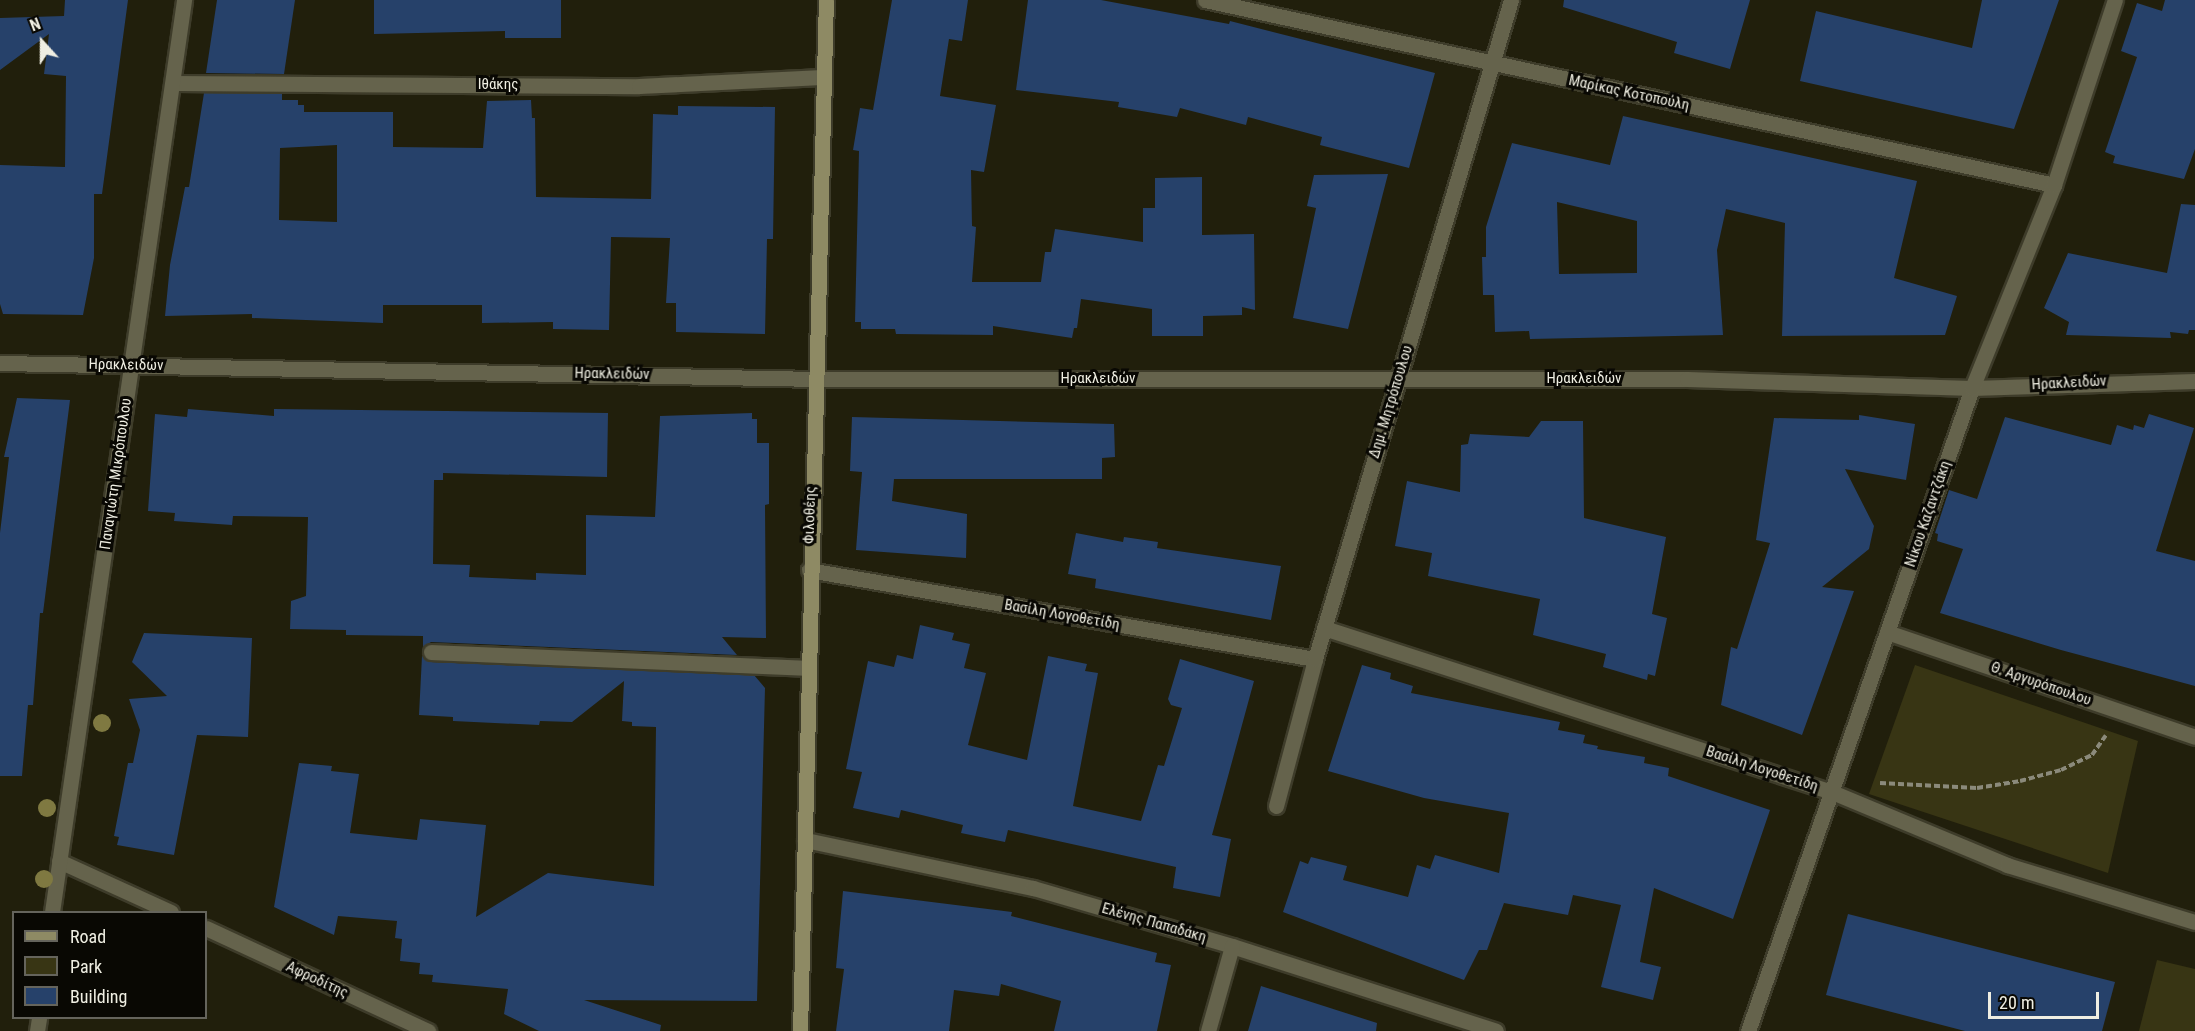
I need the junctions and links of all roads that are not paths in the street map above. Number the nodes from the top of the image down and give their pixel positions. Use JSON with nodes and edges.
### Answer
{"nodes":[{"id":1,"x":184,"y":0,"type":"edge"},
{"id":2,"x":826,"y":0,"type":"edge"},
{"id":3,"x":1205,"y":0,"type":"edge"},
{"id":4,"x":1511,"y":0,"type":"edge"},
{"id":5,"x":2115,"y":0,"type":"edge"},
{"id":6,"x":1492,"y":62,"type":"junction"},
{"id":7,"x":822,"y":77,"type":"junction"},
{"id":8,"x":174,"y":83,"type":"junction"},
{"id":9,"x":2054,"y":185,"type":"junction"},
{"id":10,"x":0,"y":363,"type":"edge"},
{"id":11,"x":132,"y":366,"type":"junction"},
{"id":12,"x":815,"y":379,"type":"junction"},
{"id":13,"x":1398,"y":380,"type":"junction"},
{"id":14,"x":2195,"y":381,"type":"edge"},
{"id":15,"x":1972,"y":388,"type":"junction"},
{"id":16,"x":809,"y":570,"type":"junction"},
{"id":17,"x":1324,"y":628,"type":"junction"},
{"id":18,"x":1887,"y":632,"type":"junction"},
{"id":19,"x":431,"y":652,"type":"dead end"},
{"id":20,"x":1314,"y":659,"type":"junction"},
{"id":21,"x":809,"y":668,"type":"junction"},
{"id":22,"x":2195,"y":737,"type":"edge"},
{"id":23,"x":1832,"y":792,"type":"junction"},
{"id":24,"x":1276,"y":806,"type":"dead end"},
{"id":25,"x":805,"y":840,"type":"junction"},
{"id":26,"x":59,"y":861,"type":"junction"},
{"id":27,"x":52,"y":911,"type":"edge"},
{"id":28,"x":169,"y":911,"type":"edge"},
{"id":29,"x":2195,"y":922,"type":"edge"},
{"id":30,"x":207,"y":928,"type":"edge"},
{"id":31,"x":1232,"y":946,"type":"junction"},
{"id":32,"x":428,"y":1031,"type":"edge"},
{"id":33,"x":800,"y":1031,"type":"edge"},
{"id":34,"x":1208,"y":1031,"type":"edge"},
{"id":35,"x":1496,"y":1031,"type":"edge"},
{"id":36,"x":1748,"y":1031,"type":"edge"}],
"edges":[{"from":1,"to":8,"type":"street","name":"Παναγιώτη Μικρόπουλου"},
{"from":2,"to":7,"type":"street","name":"Φιλοθέης"},
{"from":3,"to":6,"type":"street","name":"Μαρίκας Κοτοπούλη"},
{"from":4,"to":6,"type":"street","name":"Δημ. Μητρόπουλου"},
{"from":5,"to":9,"type":"street","name":"Νίκου Καζαντζάκη"},
{"from":6,"to":9,"type":"street","name":"Μαρίκας Κοτοπούλη"},
{"from":6,"to":13,"type":"street","name":"Δημ. Μητρόπουλου"},
{"from":7,"to":8,"type":"street","name":"Ιθάκης"},
{"from":7,"to":12,"type":"street","name":"Φιλοθέης"},
{"from":8,"to":11,"type":"street","name":"Παναγιώτη Μικρόπουλου"},
{"from":9,"to":15,"type":"street","name":"Νίκου Καζαντζάκη"},
{"from":10,"to":11,"type":"street","name":"Ηρακλειδών"},
{"from":11,"to":12,"type":"street","name":"Ηρακλειδών"},
{"from":11,"to":26,"type":"street","name":"Παναγιώτη Μικρόπουλου"},
{"from":12,"to":13,"type":"street","name":"Ηρακλειδών"},
{"from":12,"to":16,"type":"street","name":"Φιλοθέης"},
{"from":13,"to":15,"type":"street","name":"Ηρακλειδών"},
{"from":13,"to":17,"type":"street","name":"Δημ. Μητρόπουλου"},
{"from":14,"to":15,"type":"street","name":"Ηρακλειδών"},
{"from":15,"to":18,"type":"street","name":"Νίκου Καζαντζάκη"},
{"from":16,"to":20,"type":"street","name":"Βασίλη Λογοθετίδη"},
{"from":16,"to":21,"type":"street","name":"Φιλοθέης"},
{"from":17,"to":20,"type":"street","name":"Δημ. Μητρόπουλου"},
{"from":17,"to":23,"type":"street","name":"Βασίλη Λογοθετίδη"},
{"from":18,"to":22,"type":"street","name":"Θ. Αργυρόπουλου"},
{"from":18,"to":23,"type":"street","name":"Νίκου Καζαντζάκη"},
{"from":19,"to":21,"type":"street"},
{"from":20,"to":24,"type":"street","name":"Δημ. Μητρόπουλου"},
{"from":21,"to":25,"type":"street","name":"Φιλοθέης"},
{"from":23,"to":29,"type":"street","name":"Βασίλη Λογοθετίδη"},
{"from":23,"to":36,"type":"street","name":"Νίκου Καζαντζάκη"},
{"from":25,"to":31,"type":"street","name":"Ελένης Παπαδάκη"},
{"from":25,"to":33,"type":"street","name":"Φιλοθέης"},
{"from":26,"to":27,"type":"street","name":"Παναγιώτη Μικρόπουλου"},
{"from":26,"to":28,"type":"street"},
{"from":30,"to":32,"type":"street","name":"Αφροδίτης"},
{"from":31,"to":34,"type":"street"},
{"from":31,"to":35,"type":"street","name":"Ελένης Παπαδάκη"}]}
